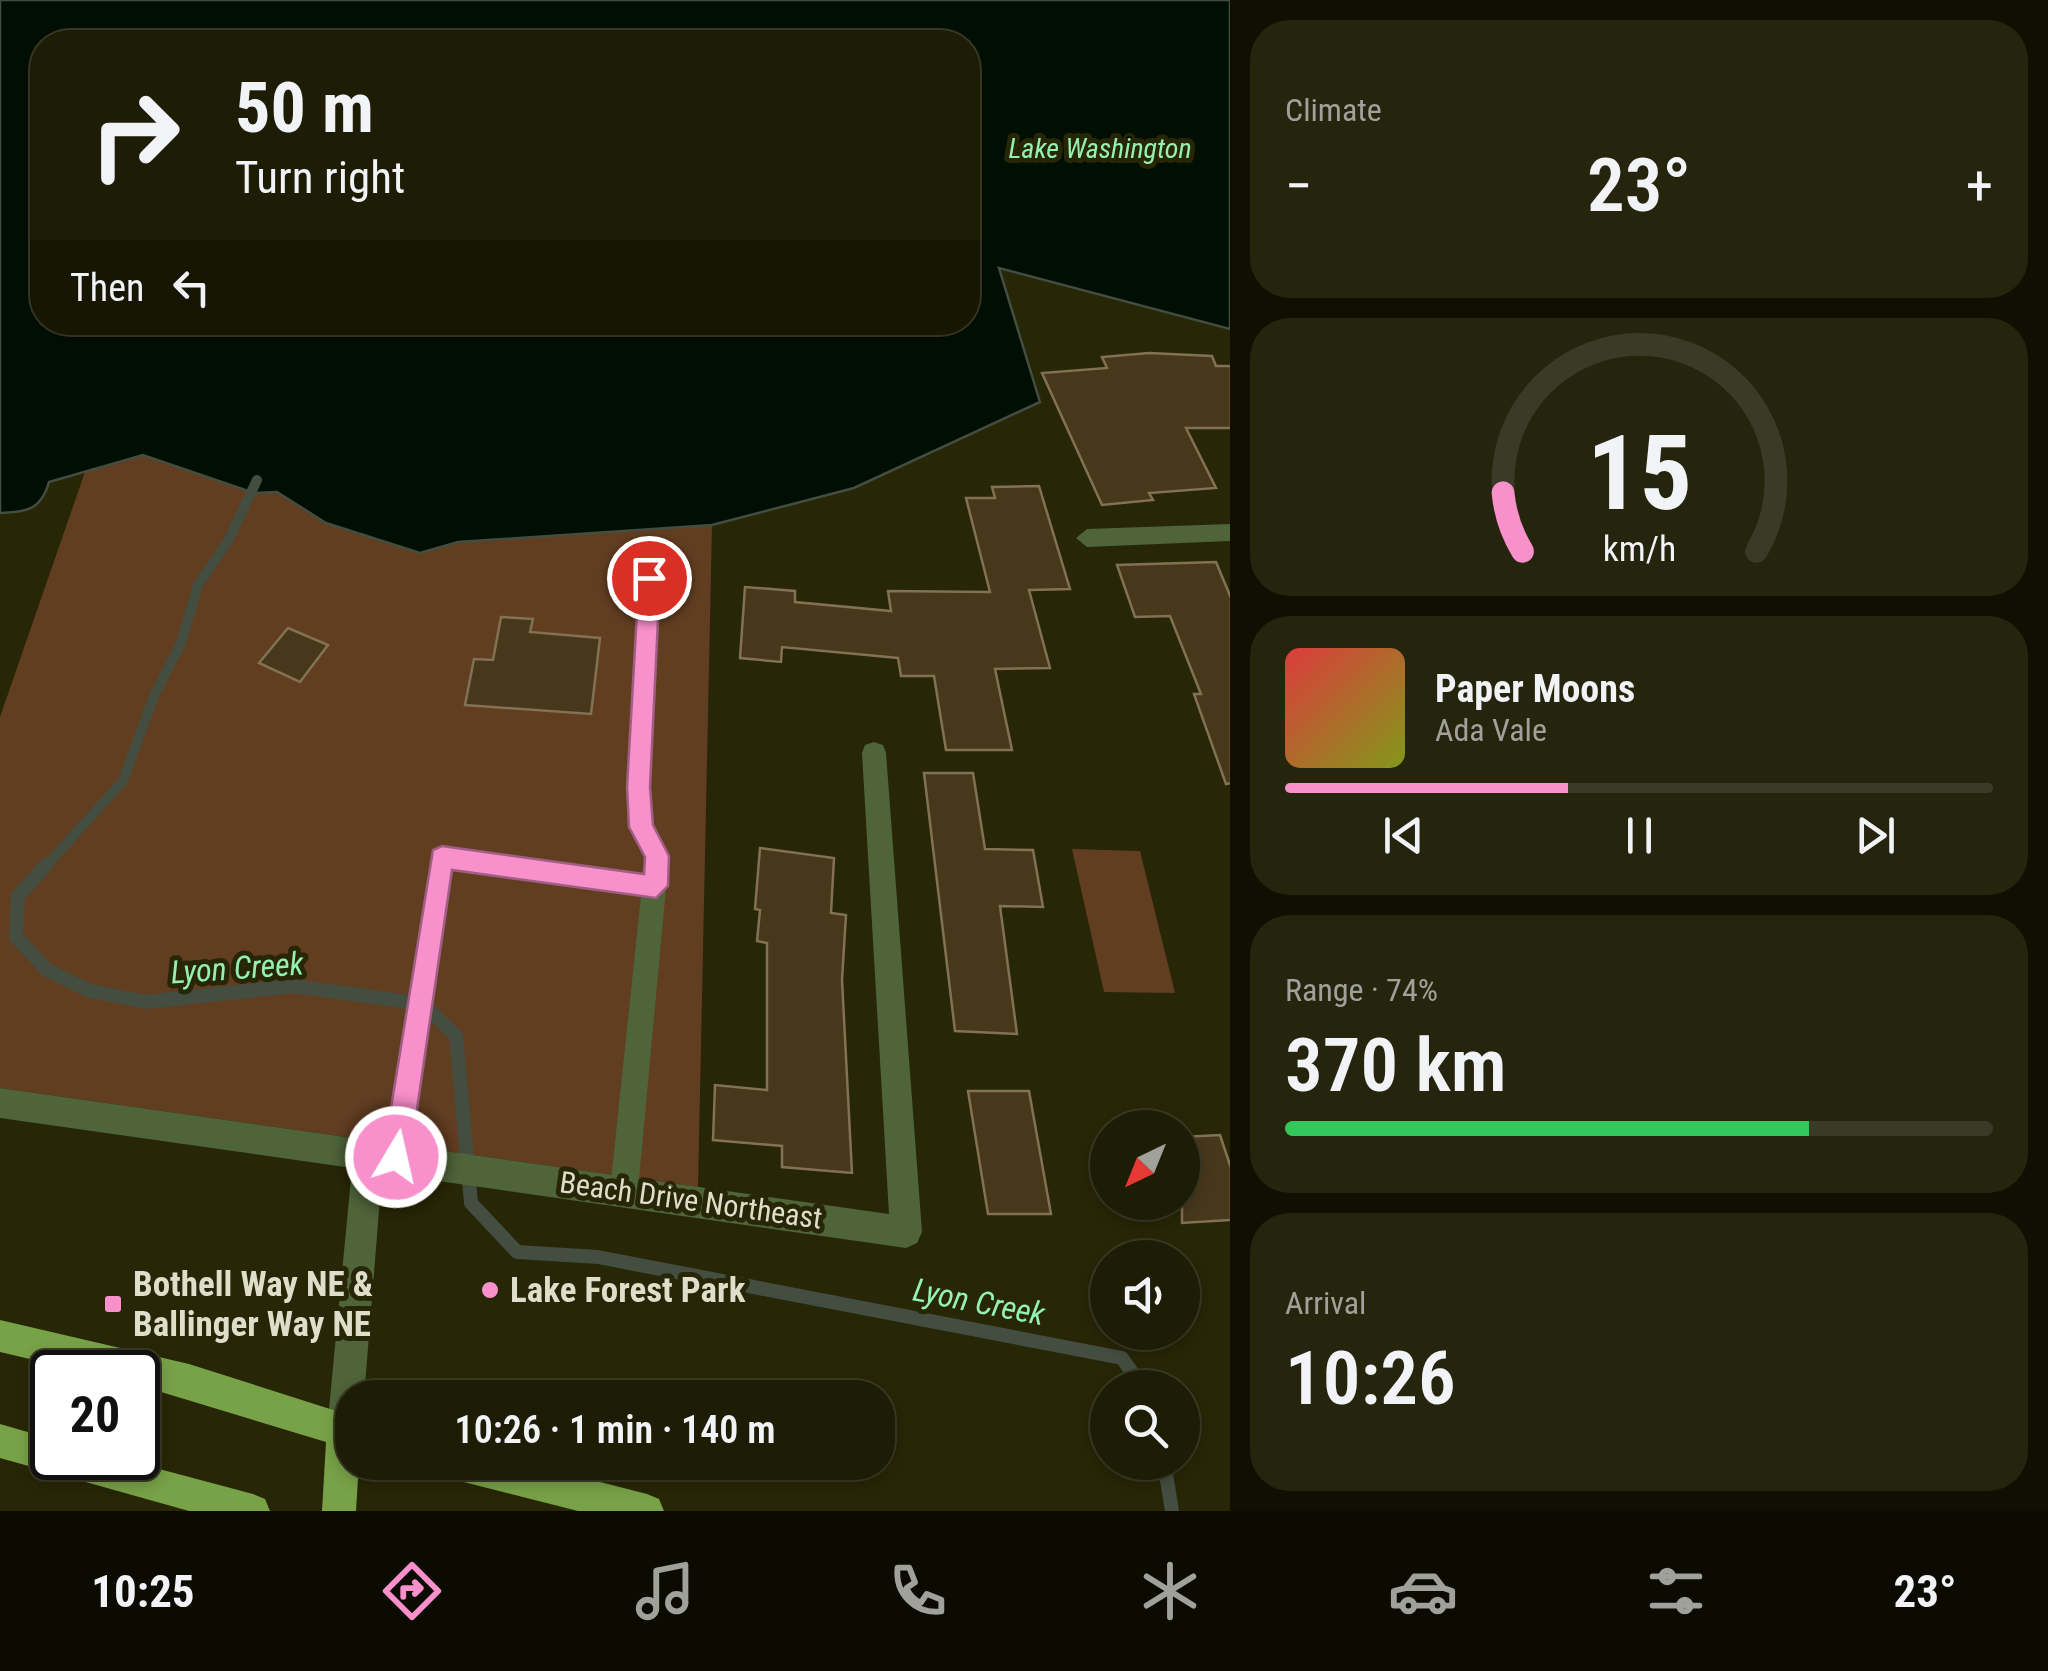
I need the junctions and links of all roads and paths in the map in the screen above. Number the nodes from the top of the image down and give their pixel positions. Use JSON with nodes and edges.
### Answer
{"nodes":[{"id":1,"x":1230,"y":532,"type":"edge"},
{"id":2,"x":1087,"y":538,"type":"dead end"},
{"id":3,"x":650,"y":562,"type":"dead end"},
{"id":4,"x":874,"y":752,"type":"dead end"},
{"id":5,"x":656,"y":886,"type":"junction"},
{"id":6,"x":0,"y":1102,"type":"edge"},
{"id":7,"x":383,"y":1155,"type":"junction"},
{"id":8,"x":624,"y":1190,"type":"junction"},
{"id":9,"x":0,"y":1336,"type":"edge"},
{"id":10,"x":354,"y":1380,"type":"edge"},
{"id":11,"x":335,"y":1427,"type":"edge"},
{"id":12,"x":0,"y":1441,"type":"edge"},
{"id":13,"x":30,"y":1450,"type":"edge"},
{"id":14,"x":139,"y":1480,"type":"edge"},
{"id":15,"x":342,"y":1480,"type":"edge"},
{"id":16,"x":524,"y":1480,"type":"edge"},
{"id":17,"x":252,"y":1511,"type":"edge"},
{"id":18,"x":339,"y":1511,"type":"edge"},
{"id":19,"x":647,"y":1511,"type":"edge"}],
"edges":[{"from":1,"to":2,"type":"street"},
{"from":3,"to":5,"type":"lane"},
{"from":4,"to":8,"type":"street","name":"Beach Drive Northeast"},
{"from":5,"to":7,"type":"lane"},
{"from":5,"to":8,"type":"lane"},
{"from":6,"to":7,"type":"street","name":"Beach Drive Northeast"},
{"from":7,"to":8,"type":"street","name":"Beach Drive Northeast"},
{"from":7,"to":10,"type":"street"},
{"from":9,"to":11,"type":"main road"},
{"from":12,"to":13,"type":"main road"},
{"from":14,"to":17,"type":"main road"},
{"from":15,"to":18,"type":"main road"},
{"from":16,"to":19,"type":"main road"}]}
